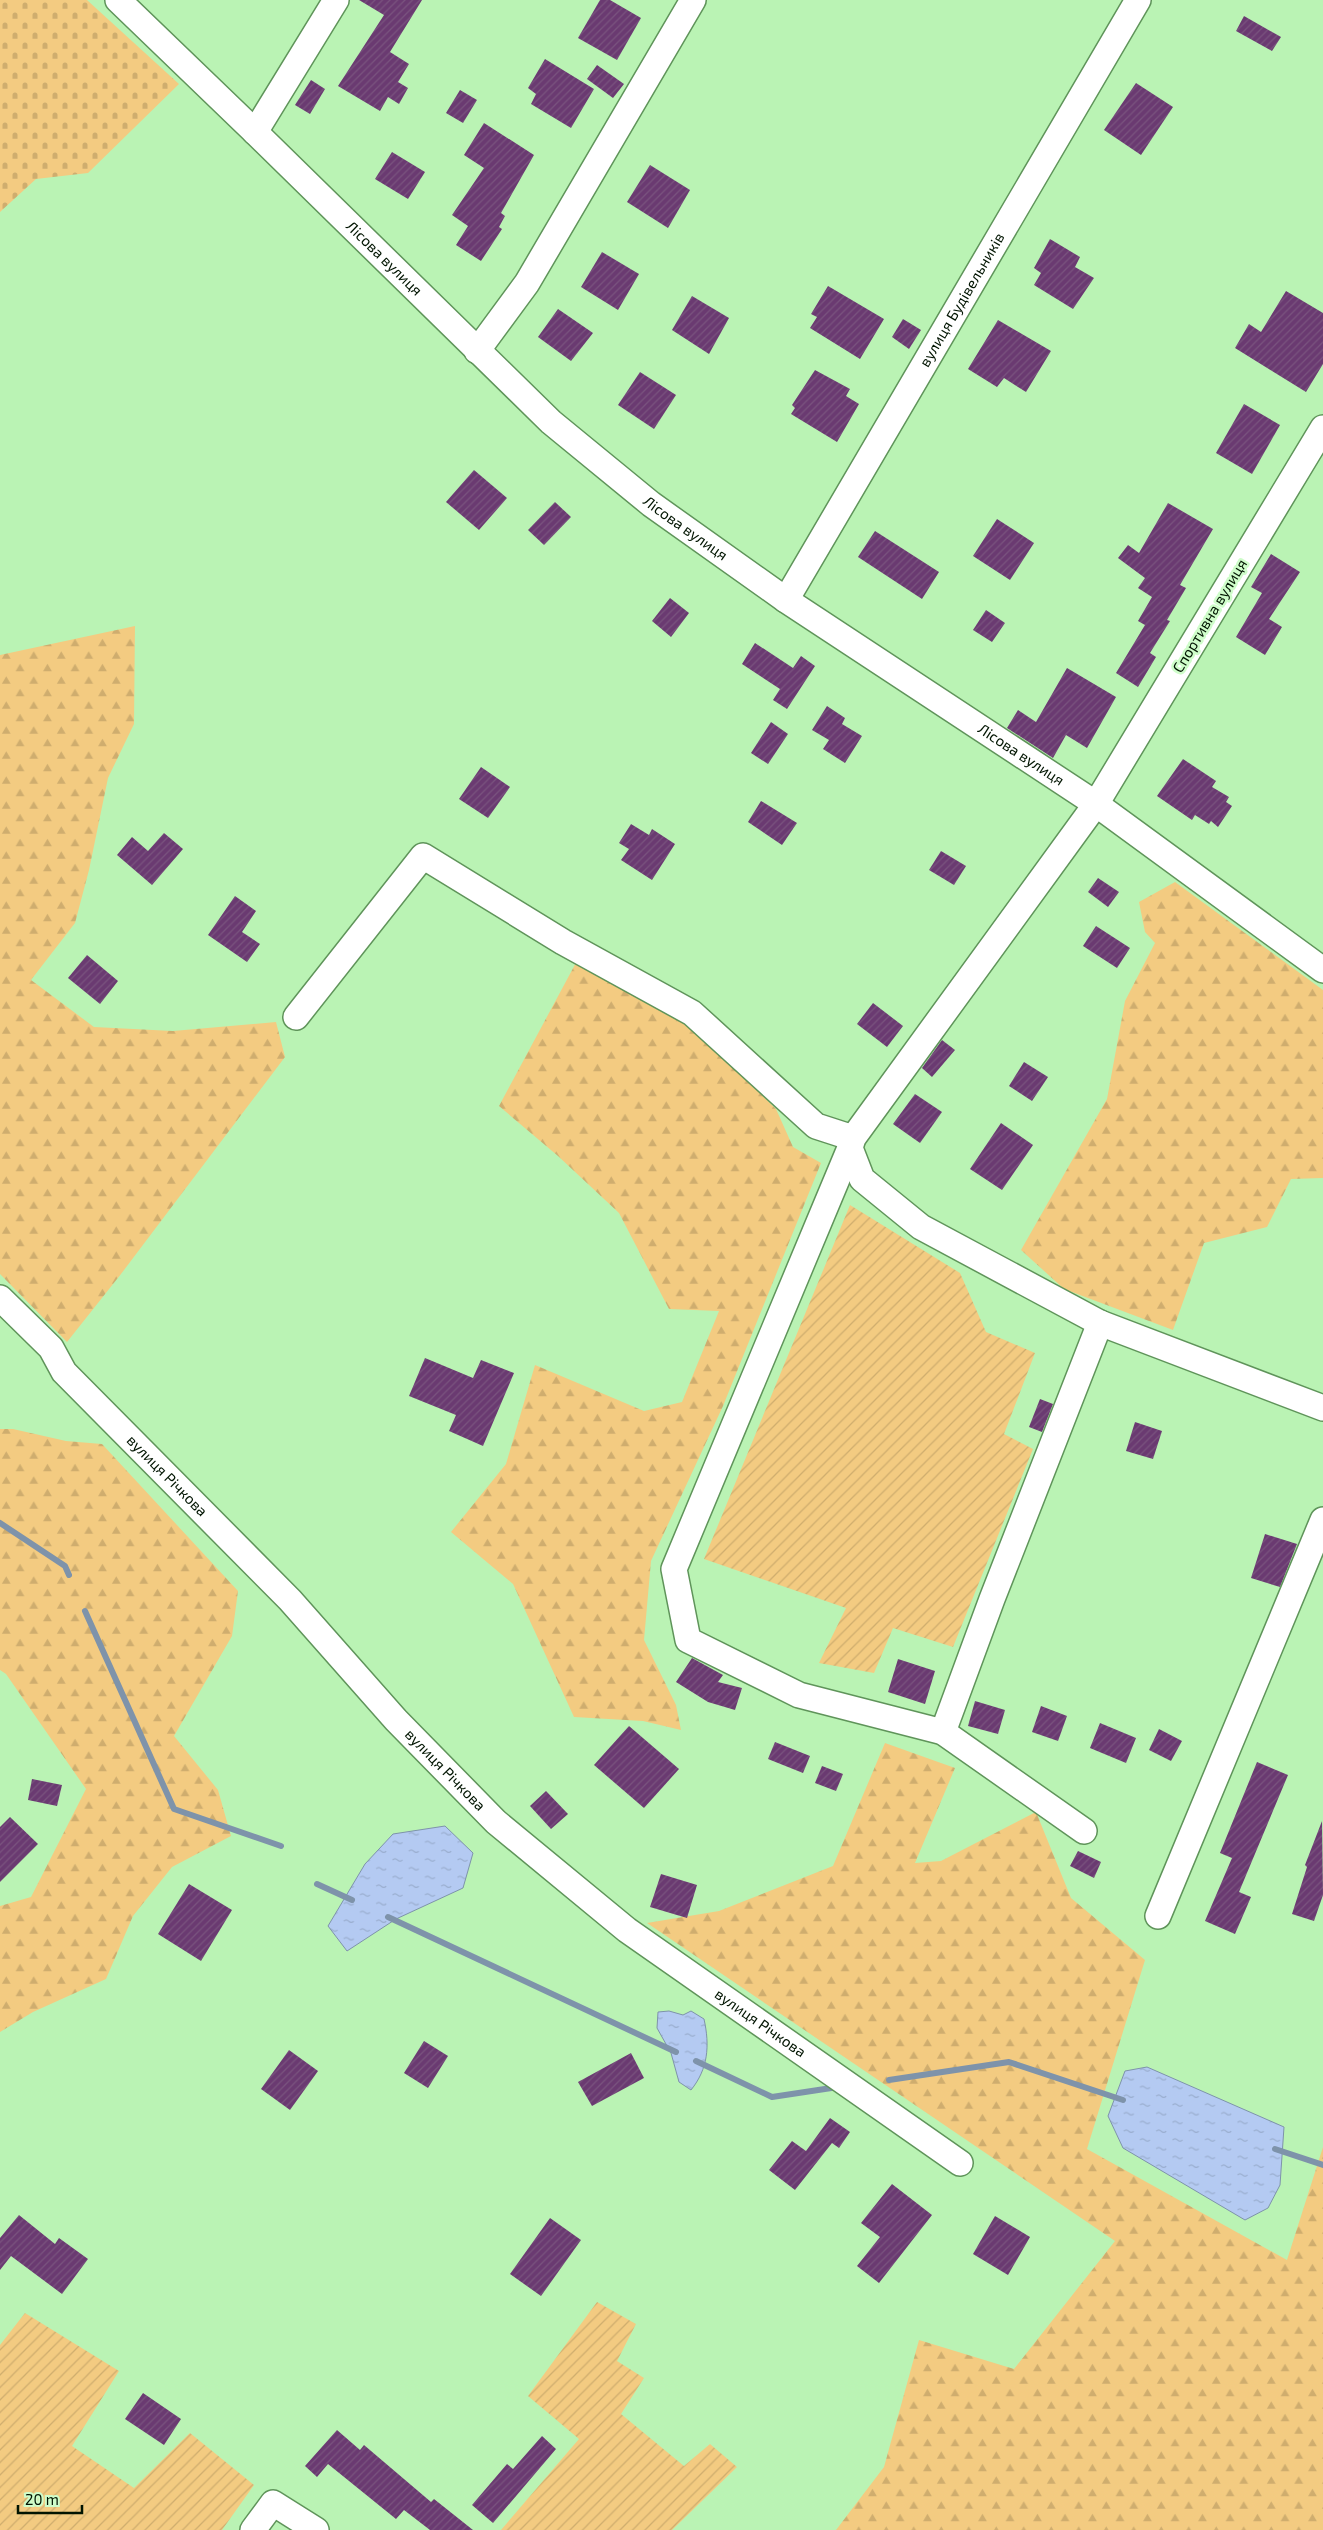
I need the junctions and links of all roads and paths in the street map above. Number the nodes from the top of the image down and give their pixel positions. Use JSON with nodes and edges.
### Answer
{"nodes":[{"id":1,"x":118,"y":0,"type":"edge"},
{"id":2,"x":336,"y":0,"type":"edge"},
{"id":3,"x":694,"y":0,"type":"edge"},
{"id":4,"x":1138,"y":0,"type":"edge"},
{"id":5,"x":255,"y":132,"type":"junction"},
{"id":6,"x":477,"y":351,"type":"junction"},
{"id":7,"x":1323,"y":428,"type":"edge"},
{"id":8,"x":786,"y":600,"type":"junction"},
{"id":9,"x":1096,"y":804,"type":"junction"},
{"id":10,"x":1323,"y":970,"type":"edge"},
{"id":11,"x":296,"y":1017,"type":"dead end"},
{"id":12,"x":851,"y":1143,"type":"junction"},
{"id":13,"x":0,"y":1298,"type":"edge"},
{"id":14,"x":1100,"y":1323,"type":"junction"},
{"id":15,"x":1323,"y":1408,"type":"edge"},
{"id":16,"x":1323,"y":1520,"type":"edge"},
{"id":17,"x":942,"y":1732,"type":"junction"},
{"id":18,"x":1084,"y":1830,"type":"dead end"},
{"id":19,"x":1158,"y":1916,"type":"dead end"},
{"id":20,"x":960,"y":2163,"type":"dead end"},
{"id":21,"x":253,"y":2530,"type":"edge"},
{"id":22,"x":316,"y":2530,"type":"edge"}],
"edges":[{"from":1,"to":5,"type":"street","name":"Лісова вулиця"},
{"from":2,"to":5,"type":"street"},
{"from":3,"to":6,"type":"street"},
{"from":4,"to":8,"type":"street","name":"вулиця Будівельників"},
{"from":5,"to":6,"type":"street","name":"Лісова вулиця"},
{"from":6,"to":8,"type":"street","name":"Лісова вулиця"},
{"from":7,"to":9,"type":"street","name":"Спортивна вулиця"},
{"from":8,"to":9,"type":"street","name":"Лісова вулиця"},
{"from":9,"to":10,"type":"street","name":"Лісова вулиця"},
{"from":9,"to":12,"type":"street","name":"Спортивна вулиця"},
{"from":11,"to":12,"type":"street"},
{"from":12,"to":14,"type":"street"},
{"from":12,"to":17,"type":"street","name":"Спортивна вулиця"},
{"from":13,"to":20,"type":"street","name":"вулиця Річкова"},
{"from":14,"to":15,"type":"street"},
{"from":14,"to":17,"type":"street"},
{"from":16,"to":19,"type":"street"},
{"from":17,"to":18,"type":"street"},
{"from":21,"to":22,"type":"street"}]}
